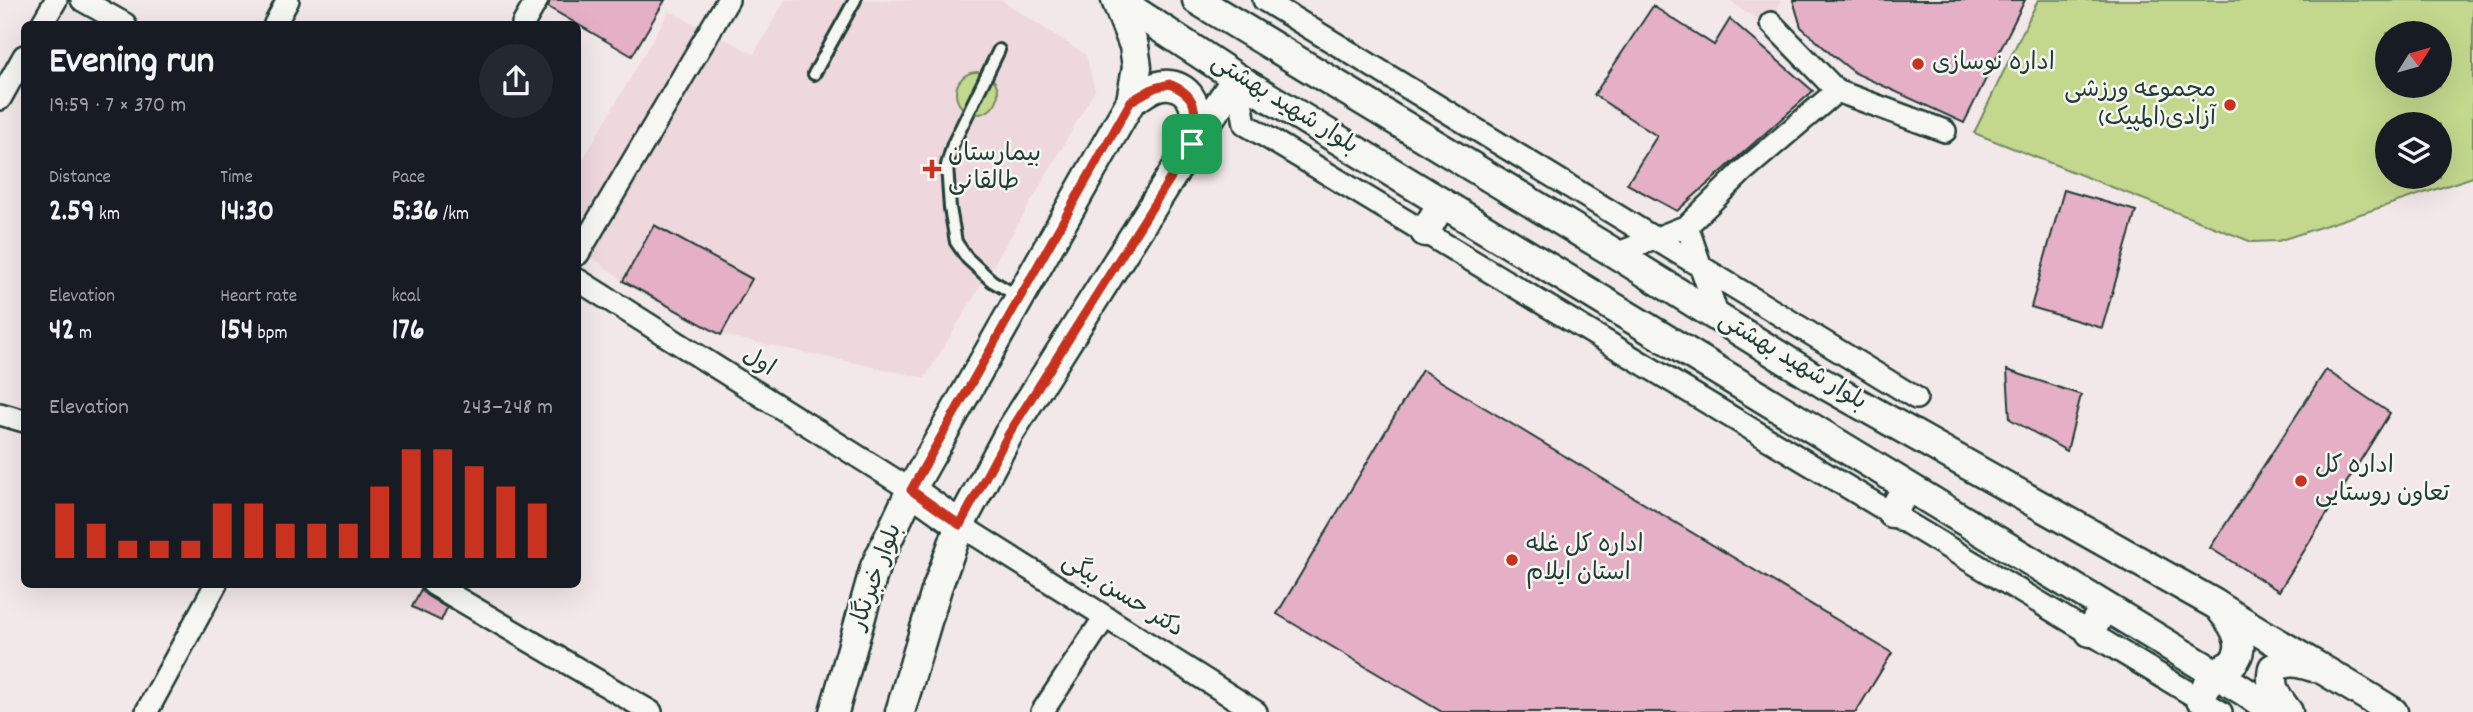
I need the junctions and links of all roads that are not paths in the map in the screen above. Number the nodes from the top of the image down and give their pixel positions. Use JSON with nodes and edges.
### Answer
{"nodes":[{"id":1,"x":56,"y":0,"type":"edge"},
{"id":2,"x":82,"y":0,"type":"edge"},
{"id":3,"x":288,"y":0,"type":"edge"},
{"id":4,"x":537,"y":0,"type":"edge"},
{"id":5,"x":728,"y":0,"type":"edge"},
{"id":6,"x":855,"y":0,"type":"edge"},
{"id":7,"x":1117,"y":0,"type":"edge"},
{"id":8,"x":1197,"y":0,"type":"edge"},
{"id":9,"x":1264,"y":0,"type":"edge"},
{"id":10,"x":44,"y":21,"type":"edge"},
{"id":11,"x":120,"y":21,"type":"edge"},
{"id":12,"x":277,"y":21,"type":"edge"},
{"id":13,"x":525,"y":21,"type":"edge"},
{"id":14,"x":1771,"y":23,"type":"dead end"},
{"id":15,"x":999,"y":50,"type":"dead end"},
{"id":16,"x":21,"y":61,"type":"edge"},
{"id":17,"x":814,"y":74,"type":"dead end"},
{"id":18,"x":1237,"y":78,"type":"junction"},
{"id":19,"x":1837,"y":91,"type":"junction"},
{"id":20,"x":0,"y":99,"type":"edge"},
{"id":21,"x":1131,"y":101,"type":"junction"},
{"id":22,"x":1945,"y":131,"type":"dead end"},
{"id":23,"x":1192,"y":144,"type":"junction"},
{"id":24,"x":1442,"y":202,"type":"junction"},
{"id":25,"x":1687,"y":226,"type":"junction"},
{"id":26,"x":1425,"y":232,"type":"junction"},
{"id":27,"x":1655,"y":237,"type":"junction"},
{"id":28,"x":581,"y":249,"type":"edge"},
{"id":29,"x":1616,"y":254,"type":"junction"},
{"id":30,"x":1699,"y":265,"type":"junction"},
{"id":31,"x":581,"y":282,"type":"edge"},
{"id":32,"x":1019,"y":297,"type":"junction"},
{"id":33,"x":1718,"y":317,"type":"junction"},
{"id":34,"x":1916,"y":398,"type":"dead end"},
{"id":35,"x":0,"y":414,"type":"edge"},
{"id":36,"x":21,"y":420,"type":"edge"},
{"id":37,"x":1907,"y":487,"type":"junction"},
{"id":38,"x":911,"y":490,"type":"junction"},
{"id":39,"x":1892,"y":513,"type":"junction"},
{"id":40,"x":960,"y":525,"type":"junction"},
{"id":41,"x":214,"y":588,"type":"edge"},
{"id":42,"x":440,"y":588,"type":"edge"},
{"id":43,"x":2215,"y":604,"type":"junction"},
{"id":44,"x":2104,"y":607,"type":"junction"},
{"id":45,"x":1105,"y":617,"type":"junction"},
{"id":46,"x":2090,"y":632,"type":"junction"},
{"id":47,"x":2329,"y":672,"type":"junction"},
{"id":48,"x":2214,"y":674,"type":"junction"},
{"id":49,"x":2211,"y":705,"type":"edge"},
{"id":50,"x":147,"y":711,"type":"edge"},
{"id":51,"x":1253,"y":711,"type":"edge"},
{"id":52,"x":651,"y":712,"type":"edge"},
{"id":53,"x":834,"y":712,"type":"edge"},
{"id":54,"x":900,"y":712,"type":"edge"},
{"id":55,"x":1042,"y":712,"type":"edge"},
{"id":56,"x":2275,"y":712,"type":"edge"},
{"id":57,"x":2288,"y":712,"type":"edge"},
{"id":58,"x":2393,"y":712,"type":"edge"}],
"edges":[{"from":1,"to":10,"type":"street"},
{"from":2,"to":11,"type":"street"},
{"from":3,"to":12,"type":"street"},
{"from":4,"to":13,"type":"street"},
{"from":5,"to":28,"type":"street"},
{"from":6,"to":17,"type":"lane"},
{"from":7,"to":18,"type":"main road","name":"بلوار شهید بهشتی"},
{"from":7,"to":21,"type":"main road","name":"بلوار خبرنگار"},
{"from":8,"to":29,"type":"main road","name":"بلوار شهید بهشتی"},
{"from":9,"to":27,"type":"street"},
{"from":14,"to":19,"type":"street"},
{"from":15,"to":32,"type":"lane"},
{"from":16,"to":20,"type":"street"},
{"from":18,"to":23,"type":"main road"},
{"from":18,"to":24,"type":"main road","name":"بلوار شهید بهشتی"},
{"from":18,"to":26,"type":"street"},
{"from":19,"to":22,"type":"street"},
{"from":19,"to":25,"type":"street"},
{"from":21,"to":23,"type":"main road"},
{"from":21,"to":32,"type":"main road","name":"بلوار خبرنگار"},
{"from":23,"to":40,"type":"main road"},
{"from":24,"to":26,"type":"main road"},
{"from":24,"to":37,"type":"main road","name":"بلوار شهید بهشتی"},
{"from":25,"to":27,"type":"street"},
{"from":25,"to":30,"type":"street"},
{"from":26,"to":39,"type":"street"},
{"from":27,"to":29,"type":"street"},
{"from":27,"to":30,"type":"street"},
{"from":29,"to":33,"type":"main road","name":"بلوار شهید بهشتی"},
{"from":30,"to":33,"type":"street"},
{"from":30,"to":34,"type":"street"},
{"from":31,"to":38,"type":"street","name":"اول"},
{"from":32,"to":38,"type":"main road","name":"بلوار خبرنگار"},
{"from":33,"to":43,"type":"main road","name":"بلوار شهید بهشتی"},
{"from":35,"to":36,"type":"street"},
{"from":37,"to":39,"type":"main road"},
{"from":37,"to":44,"type":"main road","name":"بلوار شهید بهشتی"},
{"from":38,"to":40,"type":"main road"},
{"from":38,"to":53,"type":"main road","name":"بلوار خبرنگار"},
{"from":39,"to":46,"type":"street"},
{"from":40,"to":45,"type":"street","name":"دکتر حسن بیگی"},
{"from":40,"to":54,"type":"main road"},
{"from":41,"to":50,"type":"street"},
{"from":42,"to":52,"type":"street"},
{"from":43,"to":47,"type":"main road","name":"بلوار شهید بهشتی"},
{"from":43,"to":48,"type":"main road"},
{"from":44,"to":46,"type":"main road"},
{"from":44,"to":48,"type":"main road","name":"بلوار شهید بهشتی"},
{"from":45,"to":51,"type":"street","name":"دکتر حسن بیگی"},
{"from":45,"to":55,"type":"street"},
{"from":46,"to":49,"type":"street"},
{"from":47,"to":57,"type":"main road"},
{"from":47,"to":58,"type":"main road","name":"بلوار شهید بهشتی"},
{"from":48,"to":49,"type":"main road"},
{"from":48,"to":56,"type":"main road","name":"بلوار شهید بهشتی"}]}
